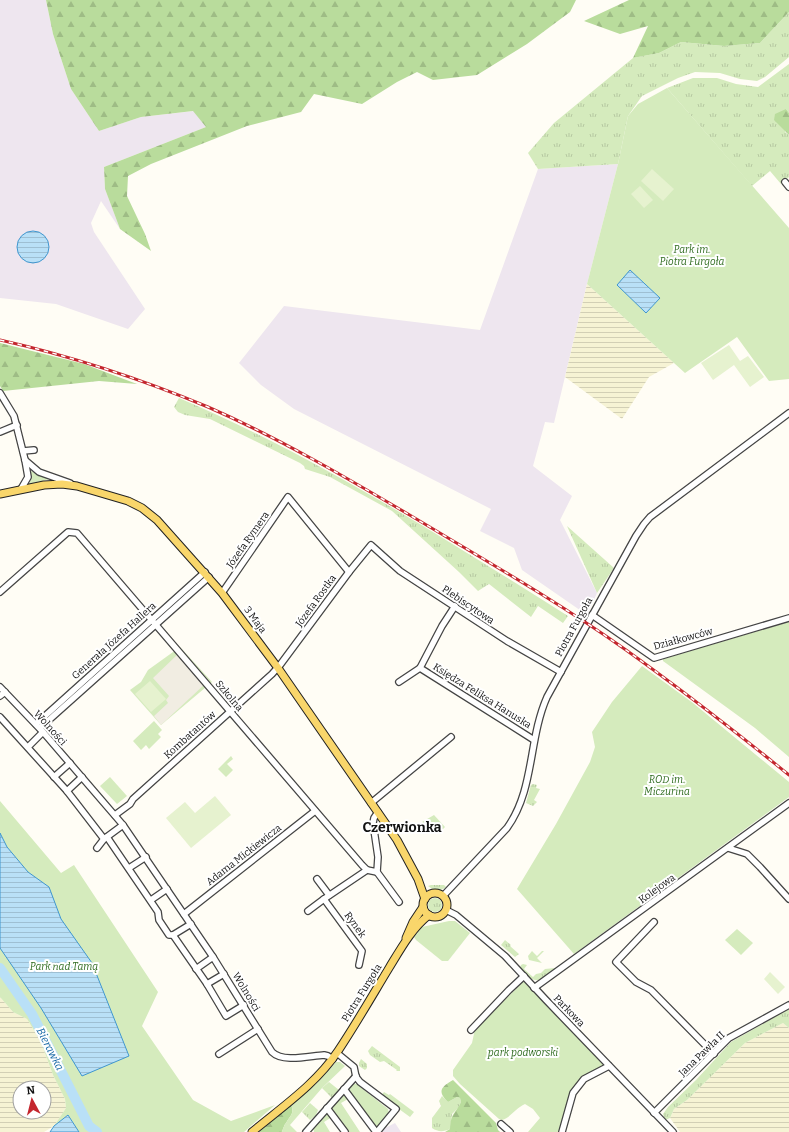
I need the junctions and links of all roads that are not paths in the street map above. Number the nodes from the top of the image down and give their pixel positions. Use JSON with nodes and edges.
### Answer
{"nodes":[{"id":1,"x":0,"y":393,"type":"edge"},
{"id":2,"x":789,"y":413,"type":"edge"},
{"id":3,"x":17,"y":425,"type":"junction"},
{"id":4,"x":0,"y":432,"type":"edge"},
{"id":5,"x":34,"y":450,"type":"dead end"},
{"id":6,"x":23,"y":451,"type":"junction"},
{"id":7,"x":25,"y":460,"type":"junction"},
{"id":8,"x":77,"y":486,"type":"junction"},
{"id":9,"x":21,"y":489,"type":"junction"},
{"id":10,"x":0,"y":494,"type":"edge"},
{"id":11,"x":371,"y":545,"type":"joint"},
{"id":12,"x":349,"y":572,"type":"junction"},
{"id":13,"x":207,"y":574,"type":"junction"},
{"id":14,"x":0,"y":592,"type":"edge"},
{"id":15,"x":222,"y":593,"type":"junction"},
{"id":16,"x":455,"y":606,"type":"junction"},
{"id":17,"x":592,"y":615,"type":"junction"},
{"id":18,"x":789,"y":618,"type":"edge"},
{"id":19,"x":151,"y":620,"type":"junction"},
{"id":20,"x":156,"y":625,"type":"junction"},
{"id":21,"x":278,"y":668,"type":"junction"},
{"id":22,"x":420,"y":668,"type":"junction"},
{"id":23,"x":561,"y":672,"type":"junction"},
{"id":24,"x":399,"y":682,"type":"dead end"},
{"id":25,"x":0,"y":687,"type":"edge"},
{"id":26,"x":2,"y":694,"type":"edge"},
{"id":27,"x":230,"y":711,"type":"junction"},
{"id":28,"x":0,"y":717,"type":"edge"},
{"id":29,"x":40,"y":728,"type":"junction"},
{"id":30,"x":451,"y":737,"type":"dead end"},
{"id":31,"x":534,"y":740,"type":"junction"},
{"id":32,"x":28,"y":747,"type":"junction"},
{"id":33,"x":70,"y":763,"type":"junction"},
{"id":34,"x":54,"y":777,"type":"junction"},
{"id":35,"x":82,"y":777,"type":"junction"},
{"id":36,"x":67,"y":791,"type":"junction"},
{"id":37,"x":372,"y":802,"type":"junction"},
{"id":38,"x":789,"y":803,"type":"edge"},
{"id":39,"x":315,"y":811,"type":"junction"},
{"id":40,"x":378,"y":812,"type":"junction"},
{"id":41,"x":115,"y":815,"type":"junction"},
{"id":42,"x":123,"y":825,"type":"junction"},
{"id":43,"x":106,"y":838,"type":"junction"},
{"id":44,"x":97,"y":848,"type":"dead end"},
{"id":45,"x":728,"y":848,"type":"junction"},
{"id":46,"x":146,"y":857,"type":"junction"},
{"id":47,"x":129,"y":868,"type":"junction"},
{"id":48,"x":367,"y":870,"type":"junction"},
{"id":49,"x":377,"y":872,"type":"junction"},
{"id":50,"x":317,"y":879,"type":"dead end"},
{"id":51,"x":418,"y":879,"type":"junction"},
{"id":52,"x":168,"y":889,"type":"junction"},
{"id":53,"x":434,"y":893,"type":"junction"},
{"id":54,"x":330,"y":896,"type":"junction"},
{"id":55,"x":443,"y":896,"type":"junction"},
{"id":56,"x":324,"y":899,"type":"junction"},
{"id":57,"x":425,"y":899,"type":"junction"},
{"id":58,"x":789,"y":899,"type":"edge"},
{"id":59,"x":151,"y":900,"type":"junction"},
{"id":60,"x":399,"y":902,"type":"dead end"},
{"id":61,"x":423,"y":907,"type":"junction"},
{"id":62,"x":446,"y":910,"type":"junction"},
{"id":63,"x":308,"y":911,"type":"dead end"},
{"id":64,"x":184,"y":914,"type":"junction"},
{"id":65,"x":429,"y":915,"type":"junction"},
{"id":66,"x":654,"y":922,"type":"dead end"},
{"id":67,"x":191,"y":924,"type":"junction"},
{"id":68,"x":173,"y":935,"type":"junction"},
{"id":69,"x":404,"y":943,"type":"junction"},
{"id":70,"x":213,"y":957,"type":"junction"},
{"id":71,"x":359,"y":965,"type":"dead end"},
{"id":72,"x":196,"y":969,"type":"junction"},
{"id":73,"x":224,"y":974,"type":"junction"},
{"id":74,"x":524,"y":976,"type":"junction"},
{"id":75,"x":207,"y":984,"type":"junction"},
{"id":76,"x":534,"y":988,"type":"junction"},
{"id":77,"x":244,"y":1005,"type":"junction"},
{"id":78,"x":789,"y":1005,"type":"edge"},
{"id":79,"x":258,"y":1029,"type":"junction"},
{"id":80,"x":471,"y":1030,"type":"dead end"},
{"id":81,"x":219,"y":1054,"type":"dead end"},
{"id":82,"x":714,"y":1054,"type":"junction"},
{"id":83,"x":335,"y":1056,"type":"junction"},
{"id":84,"x":609,"y":1066,"type":"junction"},
{"id":85,"x":356,"y":1076,"type":"junction"},
{"id":86,"x":344,"y":1089,"type":"junction"},
{"id":87,"x":328,"y":1108,"type":"junction"},
{"id":88,"x":654,"y":1113,"type":"junction"},
{"id":89,"x":501,"y":1124,"type":"dead end"},
{"id":90,"x":309,"y":1131,"type":"edge"},
{"id":91,"x":252,"y":1132,"type":"edge"},
{"id":92,"x":345,"y":1132,"type":"edge"},
{"id":93,"x":376,"y":1132,"type":"edge"},
{"id":94,"x":510,"y":1132,"type":"edge"},
{"id":95,"x":562,"y":1132,"type":"edge"},
{"id":96,"x":672,"y":1132,"type":"edge"}],
"edges":[{"from":1,"to":3,"type":"street"},
{"from":2,"to":17,"type":"street","name":"Piotra Furgoła"},
{"from":3,"to":4,"type":"street"},
{"from":3,"to":6,"type":"street"},
{"from":5,"to":6,"type":"street"},
{"from":6,"to":7,"type":"street"},
{"from":7,"to":8,"type":"street"},
{"from":7,"to":9,"type":"street"},
{"from":8,"to":9,"type":"main road","name":"3 Maja"},
{"from":8,"to":13,"type":"main road","name":"3 Maja"},
{"from":9,"to":10,"type":"main road","name":"3 Maja"},
{"from":11,"to":12,"type":"street","name":"Józefa Rostka"},
{"from":11,"to":16,"type":"street","name":"Plebiscytowa"},
{"from":12,"to":15,"type":"street","name":"Józefa Rymera"},
{"from":12,"to":21,"type":"street","name":"Józefa Rostka"},
{"from":13,"to":15,"type":"main road","name":"3 Maja"},
{"from":13,"to":19,"type":"street","name":"Generała Józefa Hallera"},
{"from":13,"to":20,"type":"street","name":"Generała Józefa Hallera"},
{"from":14,"to":19,"type":"street","name":"Szkolna"},
{"from":15,"to":21,"type":"main road","name":"3 Maja"},
{"from":16,"to":22,"type":"street","name":"Księdza Feliksa Hanuska"},
{"from":16,"to":23,"type":"street","name":"Plebiscytowa"},
{"from":17,"to":18,"type":"street","name":"Działkowców"},
{"from":17,"to":23,"type":"street","name":"Piotra Furgoła"},
{"from":19,"to":20,"type":"street","name":"Szkolna"},
{"from":19,"to":29,"type":"street","name":"Generała Józefa Hallera"},
{"from":20,"to":27,"type":"street","name":"Szkolna"},
{"from":20,"to":29,"type":"street","name":"Generała Józefa Hallera"},
{"from":21,"to":27,"type":"street","name":"Kombatantów"},
{"from":21,"to":37,"type":"main road","name":"3 Maja"},
{"from":22,"to":24,"type":"street","name":"Księdza Feliksa Hanuska"},
{"from":22,"to":31,"type":"street","name":"Księdza Feliksa Hanuska"},
{"from":23,"to":31,"type":"street","name":"Piotra Furgoła"},
{"from":25,"to":26,"type":"street","name":"Wolności"},
{"from":26,"to":29,"type":"street","name":"Wolności"},
{"from":27,"to":39,"type":"street","name":"Szkolna"},
{"from":27,"to":41,"type":"street","name":"Kombatantów"},
{"from":28,"to":32,"type":"street"},
{"from":29,"to":32,"type":"street"},
{"from":29,"to":33,"type":"street","name":"Wolności"},
{"from":30,"to":37,"type":"street"},
{"from":31,"to":55,"type":"street","name":"Piotra Furgoła"},
{"from":32,"to":34,"type":"street"},
{"from":33,"to":34,"type":"street"},
{"from":33,"to":35,"type":"street","name":"Wolności"},
{"from":34,"to":36,"type":"street"},
{"from":35,"to":36,"type":"street"},
{"from":35,"to":41,"type":"street","name":"Wolności"},
{"from":36,"to":43,"type":"street"},
{"from":37,"to":40,"type":"main road","name":"3 Maja"},
{"from":38,"to":45,"type":"street","name":"Kolejowa"},
{"from":39,"to":48,"type":"street","name":"Szkolna"},
{"from":39,"to":64,"type":"street","name":"Adama Mickiewicza"},
{"from":40,"to":49,"type":"street"},
{"from":40,"to":51,"type":"main road","name":"3 Maja"},
{"from":41,"to":42,"type":"street","name":"Wolności"},
{"from":42,"to":43,"type":"street"},
{"from":42,"to":46,"type":"street","name":"Wolności"},
{"from":43,"to":44,"type":"street"},
{"from":43,"to":47,"type":"street"},
{"from":45,"to":58,"type":"street"},
{"from":45,"to":76,"type":"street","name":"Kolejowa"},
{"from":46,"to":47,"type":"street"},
{"from":46,"to":52,"type":"street","name":"Wolności"},
{"from":47,"to":59,"type":"street"},
{"from":48,"to":49,"type":"street"},
{"from":48,"to":54,"type":"street"},
{"from":49,"to":60,"type":"street"},
{"from":50,"to":54,"type":"street"},
{"from":51,"to":53,"type":"main road","name":"3 Maja"},
{"from":51,"to":57,"type":"main road","name":"3 Maja"},
{"from":52,"to":59,"type":"street"},
{"from":52,"to":64,"type":"street","name":"Wolności"},
{"from":53,"to":55,"type":"main road"},
{"from":53,"to":57,"type":"main road"},
{"from":54,"to":56,"type":"street"},
{"from":55,"to":62,"type":"main road"},
{"from":56,"to":63,"type":"street"},
{"from":56,"to":71,"type":"street","name":"Rynek"},
{"from":57,"to":61,"type":"main road"},
{"from":59,"to":68,"type":"street"},
{"from":61,"to":65,"type":"main road"},
{"from":61,"to":69,"type":"main road","name":"Piotra Furgoła"},
{"from":62,"to":65,"type":"main road"},
{"from":62,"to":74,"type":"street","name":"Parkowa"},
{"from":64,"to":67,"type":"street","name":"Wolności"},
{"from":65,"to":69,"type":"main road","name":"Piotra Furgoła"},
{"from":66,"to":82,"type":"street"},
{"from":67,"to":68,"type":"street"},
{"from":67,"to":70,"type":"street","name":"Wolności"},
{"from":68,"to":72,"type":"street"},
{"from":69,"to":83,"type":"main road","name":"Piotra Furgoła"},
{"from":70,"to":72,"type":"street"},
{"from":70,"to":73,"type":"street","name":"Wolności"},
{"from":72,"to":75,"type":"street"},
{"from":73,"to":75,"type":"street"},
{"from":73,"to":77,"type":"street","name":"Wolności"},
{"from":74,"to":76,"type":"street","name":"Parkowa"},
{"from":74,"to":80,"type":"street"},
{"from":75,"to":77,"type":"street"},
{"from":76,"to":84,"type":"street","name":"Parkowa"},
{"from":77,"to":79,"type":"street","name":"Wolności"},
{"from":78,"to":82,"type":"street","name":"Jana Pawła II"},
{"from":79,"to":81,"type":"street"},
{"from":79,"to":83,"type":"street","name":"Wolności"},
{"from":82,"to":88,"type":"street","name":"Jana Pawła II"},
{"from":83,"to":85,"type":"street"},
{"from":83,"to":91,"type":"main road","name":"Piotra Furgoła"},
{"from":84,"to":88,"type":"street","name":"Parkowa"},
{"from":84,"to":95,"type":"street"},
{"from":85,"to":86,"type":"street"},
{"from":85,"to":93,"type":"street"},
{"from":86,"to":87,"type":"street"},
{"from":86,"to":93,"type":"street"},
{"from":87,"to":90,"type":"street"},
{"from":87,"to":92,"type":"street"},
{"from":88,"to":96,"type":"street","name":"Parkowa"},
{"from":89,"to":94,"type":"street"}]}
